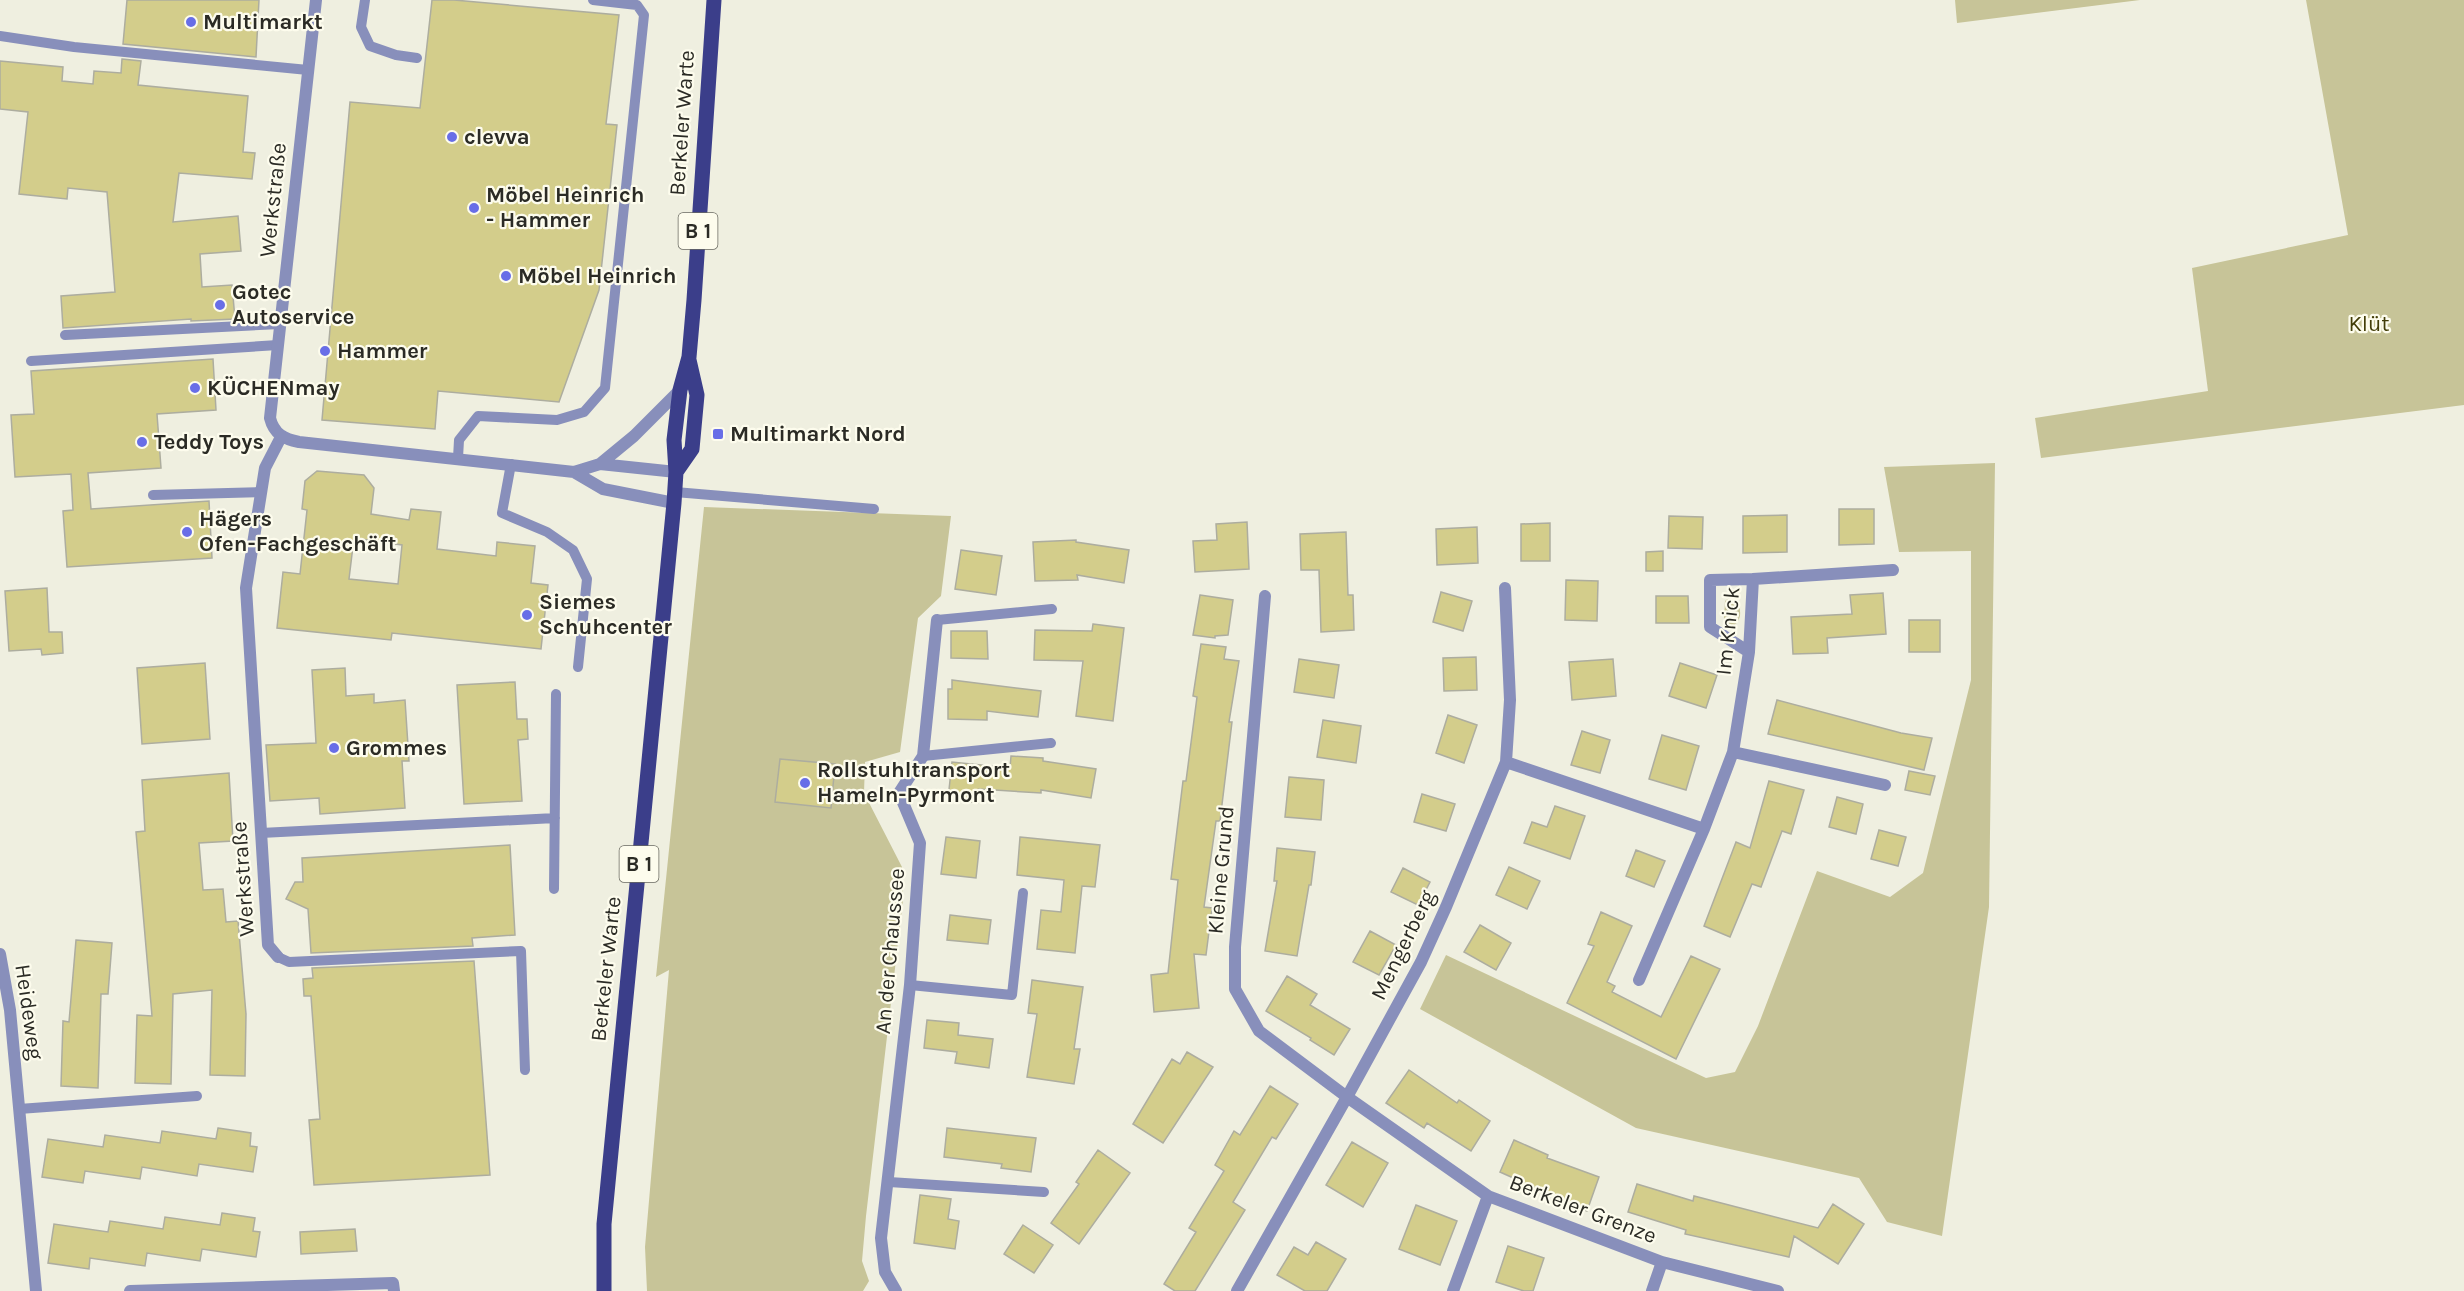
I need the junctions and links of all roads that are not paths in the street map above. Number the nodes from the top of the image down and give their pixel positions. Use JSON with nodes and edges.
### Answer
{"nodes":[{"id":1,"x":316,"y":0,"type":"edge"},
{"id":2,"x":365,"y":0,"type":"edge"},
{"id":3,"x":593,"y":0,"type":"edge"},
{"id":4,"x":714,"y":0,"type":"edge"},
{"id":5,"x":0,"y":36,"type":"edge"},
{"id":6,"x":417,"y":58,"type":"dead end"},
{"id":7,"x":309,"y":70,"type":"junction"},
{"id":8,"x":280,"y":324,"type":"junction"},
{"id":9,"x":65,"y":335,"type":"dead end"},
{"id":10,"x":278,"y":345,"type":"junction"},
{"id":11,"x":689,"y":357,"type":"junction"},
{"id":12,"x":32,"y":361,"type":"dead end"},
{"id":13,"x":680,"y":390,"type":"junction"},
{"id":14,"x":281,"y":437,"type":"junction"},
{"id":15,"x":458,"y":458,"type":"junction"},
{"id":16,"x":511,"y":464,"type":"junction"},
{"id":17,"x":600,"y":464,"type":"junction"},
{"id":18,"x":574,"y":472,"type":"junction"},
{"id":19,"x":676,"y":472,"type":"junction"},
{"id":20,"x":261,"y":492,"type":"junction"},
{"id":21,"x":153,"y":495,"type":"dead end"},
{"id":22,"x":675,"y":498,"type":"junction"},
{"id":23,"x":874,"y":509,"type":"dead end"},
{"id":24,"x":1893,"y":570,"type":"dead end"},
{"id":25,"x":1754,"y":579,"type":"junction"},
{"id":26,"x":1505,"y":588,"type":"dead end"},
{"id":27,"x":1265,"y":596,"type":"dead end"},
{"id":28,"x":1052,"y":609,"type":"dead end"},
{"id":29,"x":937,"y":620,"type":"joint"},
{"id":30,"x":1749,"y":652,"type":"junction"},
{"id":31,"x":578,"y":667,"type":"dead end"},
{"id":32,"x":556,"y":694,"type":"dead end"},
{"id":33,"x":1051,"y":743,"type":"dead end"},
{"id":34,"x":1733,"y":753,"type":"junction"},
{"id":35,"x":923,"y":756,"type":"junction"},
{"id":36,"x":1506,"y":762,"type":"junction"},
{"id":37,"x":1885,"y":785,"type":"dead end"},
{"id":38,"x":555,"y":818,"type":"junction"},
{"id":39,"x":1704,"y":829,"type":"junction"},
{"id":40,"x":261,"y":833,"type":"junction"},
{"id":41,"x":554,"y":889,"type":"dead end"},
{"id":42,"x":1023,"y":893,"type":"dead end"},
{"id":43,"x":0,"y":954,"type":"edge"},
{"id":44,"x":278,"y":957,"type":"joint"},
{"id":45,"x":1639,"y":980,"type":"dead end"},
{"id":46,"x":910,"y":985,"type":"junction"},
{"id":47,"x":525,"y":1070,"type":"dead end"},
{"id":48,"x":197,"y":1096,"type":"dead end"},
{"id":49,"x":1347,"y":1097,"type":"junction"},
{"id":50,"x":19,"y":1109,"type":"junction"},
{"id":51,"x":889,"y":1182,"type":"junction"},
{"id":52,"x":1044,"y":1192,"type":"dead end"},
{"id":53,"x":1488,"y":1196,"type":"junction"},
{"id":54,"x":1662,"y":1262,"type":"junction"},
{"id":55,"x":1741,"y":1280,"type":"junction"},
{"id":56,"x":36,"y":1291,"type":"edge"},
{"id":57,"x":130,"y":1291,"type":"edge"},
{"id":58,"x":394,"y":1291,"type":"edge"},
{"id":59,"x":604,"y":1291,"type":"edge"},
{"id":60,"x":896,"y":1291,"type":"edge"},
{"id":61,"x":1238,"y":1291,"type":"edge"},
{"id":62,"x":1453,"y":1291,"type":"edge"},
{"id":63,"x":1652,"y":1291,"type":"edge"},
{"id":64,"x":1751,"y":1291,"type":"edge"},
{"id":65,"x":1779,"y":1291,"type":"edge"}],
"edges":[{"from":1,"to":7,"type":"street","name":"Werkstraße"},
{"from":2,"to":6,"type":"lane"},
{"from":3,"to":15,"type":"lane"},
{"from":4,"to":11,"type":"main road","name":"Berkeler Warte","number":"B 1"},
{"from":5,"to":7,"type":"lane"},
{"from":7,"to":8,"type":"street","name":"Werkstraße"},
{"from":8,"to":9,"type":"lane"},
{"from":8,"to":10,"type":"street","name":"Werkstraße"},
{"from":10,"to":12,"type":"lane"},
{"from":10,"to":14,"type":"street","name":"Werkstraße"},
{"from":11,"to":13,"type":"main road","name":"Berkeler Warte","number":"B 1"},
{"from":11,"to":19,"type":"main road","name":"Berkeler Warte","number":"B 1"},
{"from":13,"to":17,"type":"street"},
{"from":13,"to":19,"type":"main road","name":"Berkeler Warte","number":"B 1"},
{"from":14,"to":15,"type":"street"},
{"from":14,"to":20,"type":"street","name":"Werkstraße"},
{"from":15,"to":16,"type":"street"},
{"from":16,"to":18,"type":"street"},
{"from":16,"to":31,"type":"lane"},
{"from":17,"to":18,"type":"street"},
{"from":17,"to":19,"type":"street"},
{"from":18,"to":22,"type":"street"},
{"from":19,"to":22,"type":"main road","name":"Berkeler Warte","number":"B 1"},
{"from":20,"to":21,"type":"lane"},
{"from":20,"to":40,"type":"street","name":"Werkstraße"},
{"from":22,"to":23,"type":"lane"},
{"from":22,"to":59,"type":"main road","name":"Berkeler Warte","number":"B 1"},
{"from":24,"to":25,"type":"street","name":"Im Knick"},
{"from":25,"to":30,"type":"street","name":"Im Knick"},
{"from":25,"to":30,"type":"street"},
{"from":26,"to":36,"type":"street","name":"Mengerberg"},
{"from":27,"to":49,"type":"street","name":"Kleine Grund"},
{"from":28,"to":29,"type":"lane"},
{"from":29,"to":35,"type":"street","name":"An der Chaussee"},
{"from":30,"to":34,"type":"street","name":"Im Knick"},
{"from":32,"to":38,"type":"lane"},
{"from":33,"to":35,"type":"lane"},
{"from":34,"to":37,"type":"street"},
{"from":34,"to":39,"type":"street","name":"Im Knick"},
{"from":35,"to":46,"type":"street","name":"An der Chaussee"},
{"from":36,"to":39,"type":"street"},
{"from":36,"to":49,"type":"street","name":"Mengerberg"},
{"from":38,"to":40,"type":"lane"},
{"from":38,"to":41,"type":"lane"},
{"from":39,"to":45,"type":"street","name":"Im Knick"},
{"from":40,"to":44,"type":"street","name":"Werkstraße"},
{"from":42,"to":46,"type":"lane"},
{"from":43,"to":50,"type":"street","name":"Heideweg"},
{"from":44,"to":47,"type":"lane","name":"Werkstraße"},
{"from":46,"to":51,"type":"street","name":"An der Chaussee"},
{"from":48,"to":50,"type":"lane"},
{"from":49,"to":53,"type":"street","name":"Berkeler Grenze"},
{"from":49,"to":61,"type":"street","name":"Mengerberg"},
{"from":50,"to":56,"type":"street","name":"Heideweg"},
{"from":51,"to":52,"type":"lane"},
{"from":51,"to":60,"type":"street","name":"An der Chaussee"},
{"from":53,"to":54,"type":"street","name":"Berkeler Grenze"},
{"from":53,"to":62,"type":"street","name":"Berkeler Grenze"},
{"from":54,"to":55,"type":"street","name":"Berkeler Grenze"},
{"from":54,"to":63,"type":"street","name":"Berkeler Grenze"},
{"from":55,"to":64,"type":"street"},
{"from":55,"to":65,"type":"street","name":"Berkeler Grenze"},
{"from":57,"to":58,"type":"street"}]}
